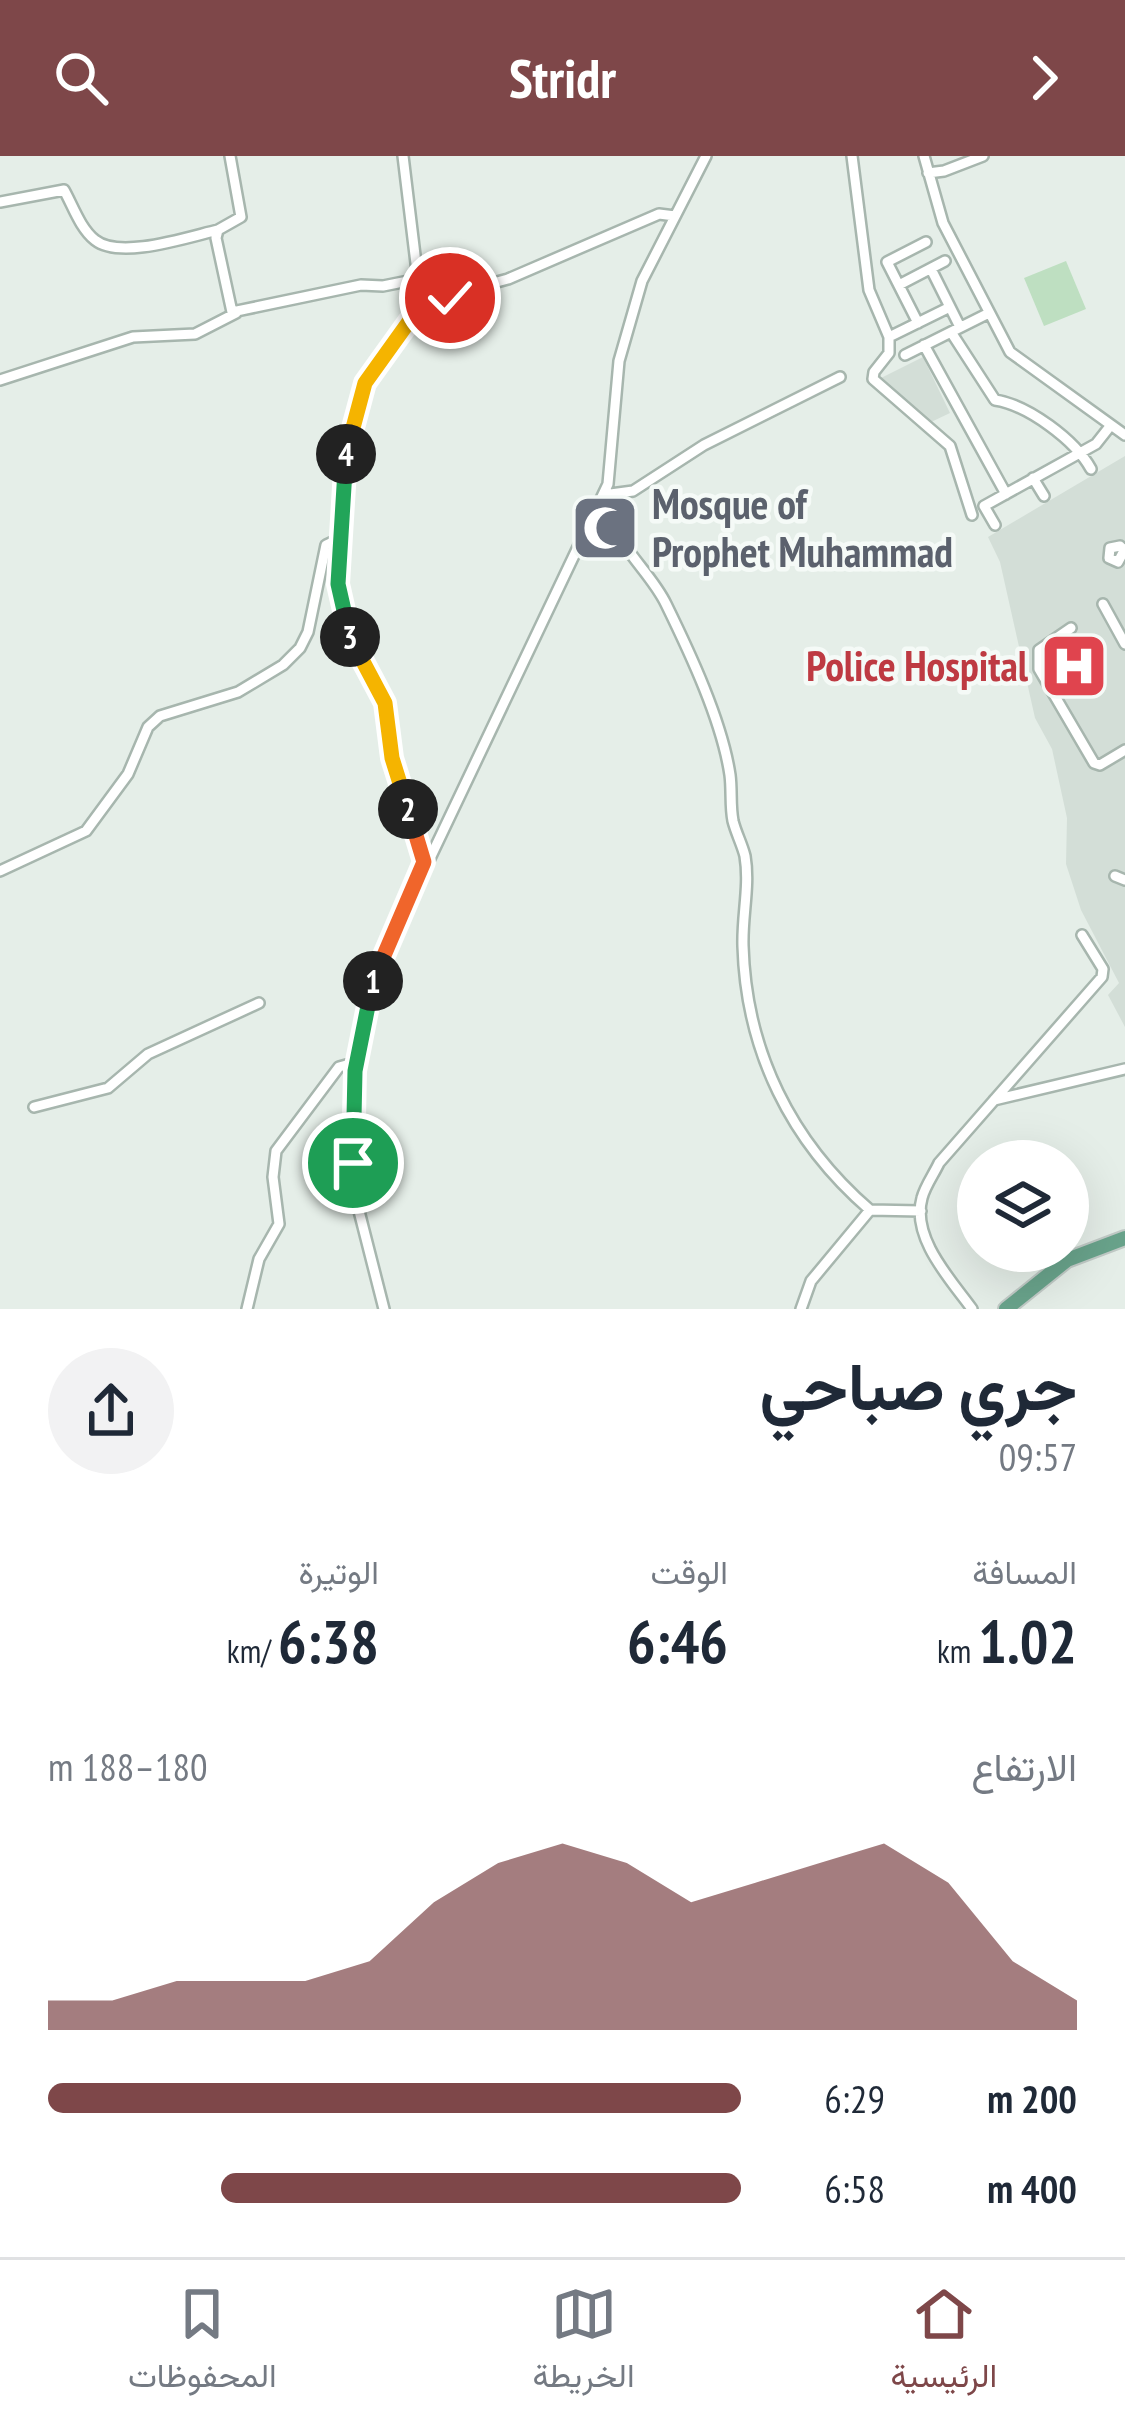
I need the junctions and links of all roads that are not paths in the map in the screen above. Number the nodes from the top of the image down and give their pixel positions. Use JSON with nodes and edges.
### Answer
{"nodes":[{"id":1,"x":230,"y":156,"type":"edge"},
{"id":2,"x":404,"y":156,"type":"edge"},
{"id":3,"x":706,"y":156,"type":"edge"},
{"id":4,"x":852,"y":156,"type":"edge"},
{"id":5,"x":924,"y":156,"type":"edge"},
{"id":6,"x":983,"y":156,"type":"edge"},
{"id":7,"x":928,"y":173,"type":"junction"},
{"id":8,"x":0,"y":202,"type":"edge"},
{"id":9,"x":675,"y":216,"type":"junction"},
{"id":10,"x":218,"y":230,"type":"junction"},
{"id":11,"x":926,"y":242,"type":"dead end"},
{"id":12,"x":945,"y":261,"type":"dead end"},
{"id":13,"x":931,"y":269,"type":"junction"},
{"id":14,"x":418,"y":279,"type":"junction"},
{"id":15,"x":898,"y":285,"type":"junction"},
{"id":16,"x":416,"y":304,"type":"junction"},
{"id":17,"x":950,"y":307,"type":"junction"},
{"id":18,"x":989,"y":313,"type":"junction"},
{"id":19,"x":236,"y":314,"type":"junction"},
{"id":20,"x":918,"y":323,"type":"junction"},
{"id":21,"x":955,"y":330,"type":"junction"},
{"id":22,"x":889,"y":337,"type":"junction"},
{"id":23,"x":924,"y":345,"type":"junction"},
{"id":24,"x":905,"y":355,"type":"dead end"},
{"id":25,"x":840,"y":377,"type":"dead end"},
{"id":26,"x":0,"y":380,"type":"edge"},
{"id":27,"x":1112,"y":425,"type":"junction"},
{"id":28,"x":1125,"y":434,"type":"edge"},
{"id":29,"x":1081,"y":451,"type":"junction"},
{"id":30,"x":1091,"y":469,"type":"dead end"},
{"id":31,"x":1033,"y":478,"type":"junction"},
{"id":32,"x":1006,"y":494,"type":"junction"},
{"id":33,"x":603,"y":495,"type":"junction"},
{"id":34,"x":1044,"y":496,"type":"dead end"},
{"id":35,"x":972,"y":514,"type":"dead end"},
{"id":36,"x":995,"y":525,"type":"dead end"},
{"id":37,"x":341,"y":538,"type":"junction"},
{"id":38,"x":1103,"y":604,"type":"dead end"},
{"id":39,"x":1071,"y":628,"type":"dead end"},
{"id":40,"x":1125,"y":644,"type":"edge"},
{"id":41,"x":1125,"y":750,"type":"edge"},
{"id":42,"x":424,"y":862,"type":"junction"},
{"id":43,"x":0,"y":871,"type":"edge"},
{"id":44,"x":1082,"y":935,"type":"dead end"},
{"id":45,"x":259,"y":1004,"type":"dead end"},
{"id":46,"x":357,"y":1062,"type":"junction"},
{"id":47,"x":1125,"y":1069,"type":"edge"},
{"id":48,"x":994,"y":1100,"type":"junction"},
{"id":49,"x":34,"y":1106,"type":"dead end"},
{"id":50,"x":870,"y":1210,"type":"junction"},
{"id":51,"x":921,"y":1211,"type":"junction"},
{"id":52,"x":1125,"y":1242,"type":"edge"},
{"id":53,"x":247,"y":1309,"type":"edge"},
{"id":54,"x":384,"y":1309,"type":"edge"},
{"id":55,"x":801,"y":1309,"type":"edge"},
{"id":56,"x":972,"y":1309,"type":"edge"},
{"id":57,"x":1006,"y":1309,"type":"edge"},
{"id":58,"x":1018,"y":1309,"type":"edge"}],
"edges":[{"from":1,"to":10,"type":"street"},
{"from":2,"to":14,"type":"street"},
{"from":3,"to":9,"type":"street"},
{"from":4,"to":22,"type":"street"},
{"from":5,"to":7,"type":"street"},
{"from":6,"to":7,"type":"street"},
{"from":7,"to":18,"type":"street"},
{"from":8,"to":10,"type":"street"},
{"from":9,"to":16,"type":"street"},
{"from":9,"to":33,"type":"street"},
{"from":10,"to":19,"type":"street"},
{"from":11,"to":15,"type":"street"},
{"from":12,"to":13,"type":"street"},
{"from":13,"to":15,"type":"street"},
{"from":13,"to":17,"type":"street"},
{"from":14,"to":16,"type":"street"},
{"from":14,"to":19,"type":"street"},
{"from":15,"to":20,"type":"street"},
{"from":16,"to":37,"type":"street"},
{"from":17,"to":20,"type":"street"},
{"from":17,"to":21,"type":"street"},
{"from":18,"to":21,"type":"street"},
{"from":18,"to":27,"type":"street"},
{"from":19,"to":26,"type":"street"},
{"from":20,"to":22,"type":"street"},
{"from":21,"to":23,"type":"street"},
{"from":21,"to":29,"type":"street"},
{"from":22,"to":35,"type":"street"},
{"from":23,"to":24,"type":"street"},
{"from":23,"to":32,"type":"street"},
{"from":25,"to":33,"type":"street"},
{"from":27,"to":28,"type":"street"},
{"from":27,"to":29,"type":"street"},
{"from":29,"to":30,"type":"street"},
{"from":29,"to":31,"type":"street"},
{"from":31,"to":32,"type":"street"},
{"from":31,"to":34,"type":"street"},
{"from":32,"to":36,"type":"street"},
{"from":33,"to":42,"type":"street"},
{"from":33,"to":50,"type":"street"},
{"from":37,"to":42,"type":"street"},
{"from":37,"to":43,"type":"street"},
{"from":38,"to":40,"type":"street"},
{"from":39,"to":41,"type":"street"},
{"from":42,"to":46,"type":"street"},
{"from":44,"to":48,"type":"street"},
{"from":45,"to":49,"type":"street"},
{"from":46,"to":53,"type":"street"},
{"from":46,"to":54,"type":"street"},
{"from":47,"to":48,"type":"street"},
{"from":48,"to":51,"type":"street"},
{"from":50,"to":51,"type":"street"},
{"from":50,"to":55,"type":"street"},
{"from":51,"to":56,"type":"street"},
{"from":52,"to":57,"type":"main road"},
{"from":52,"to":58,"type":"main road"}]}
